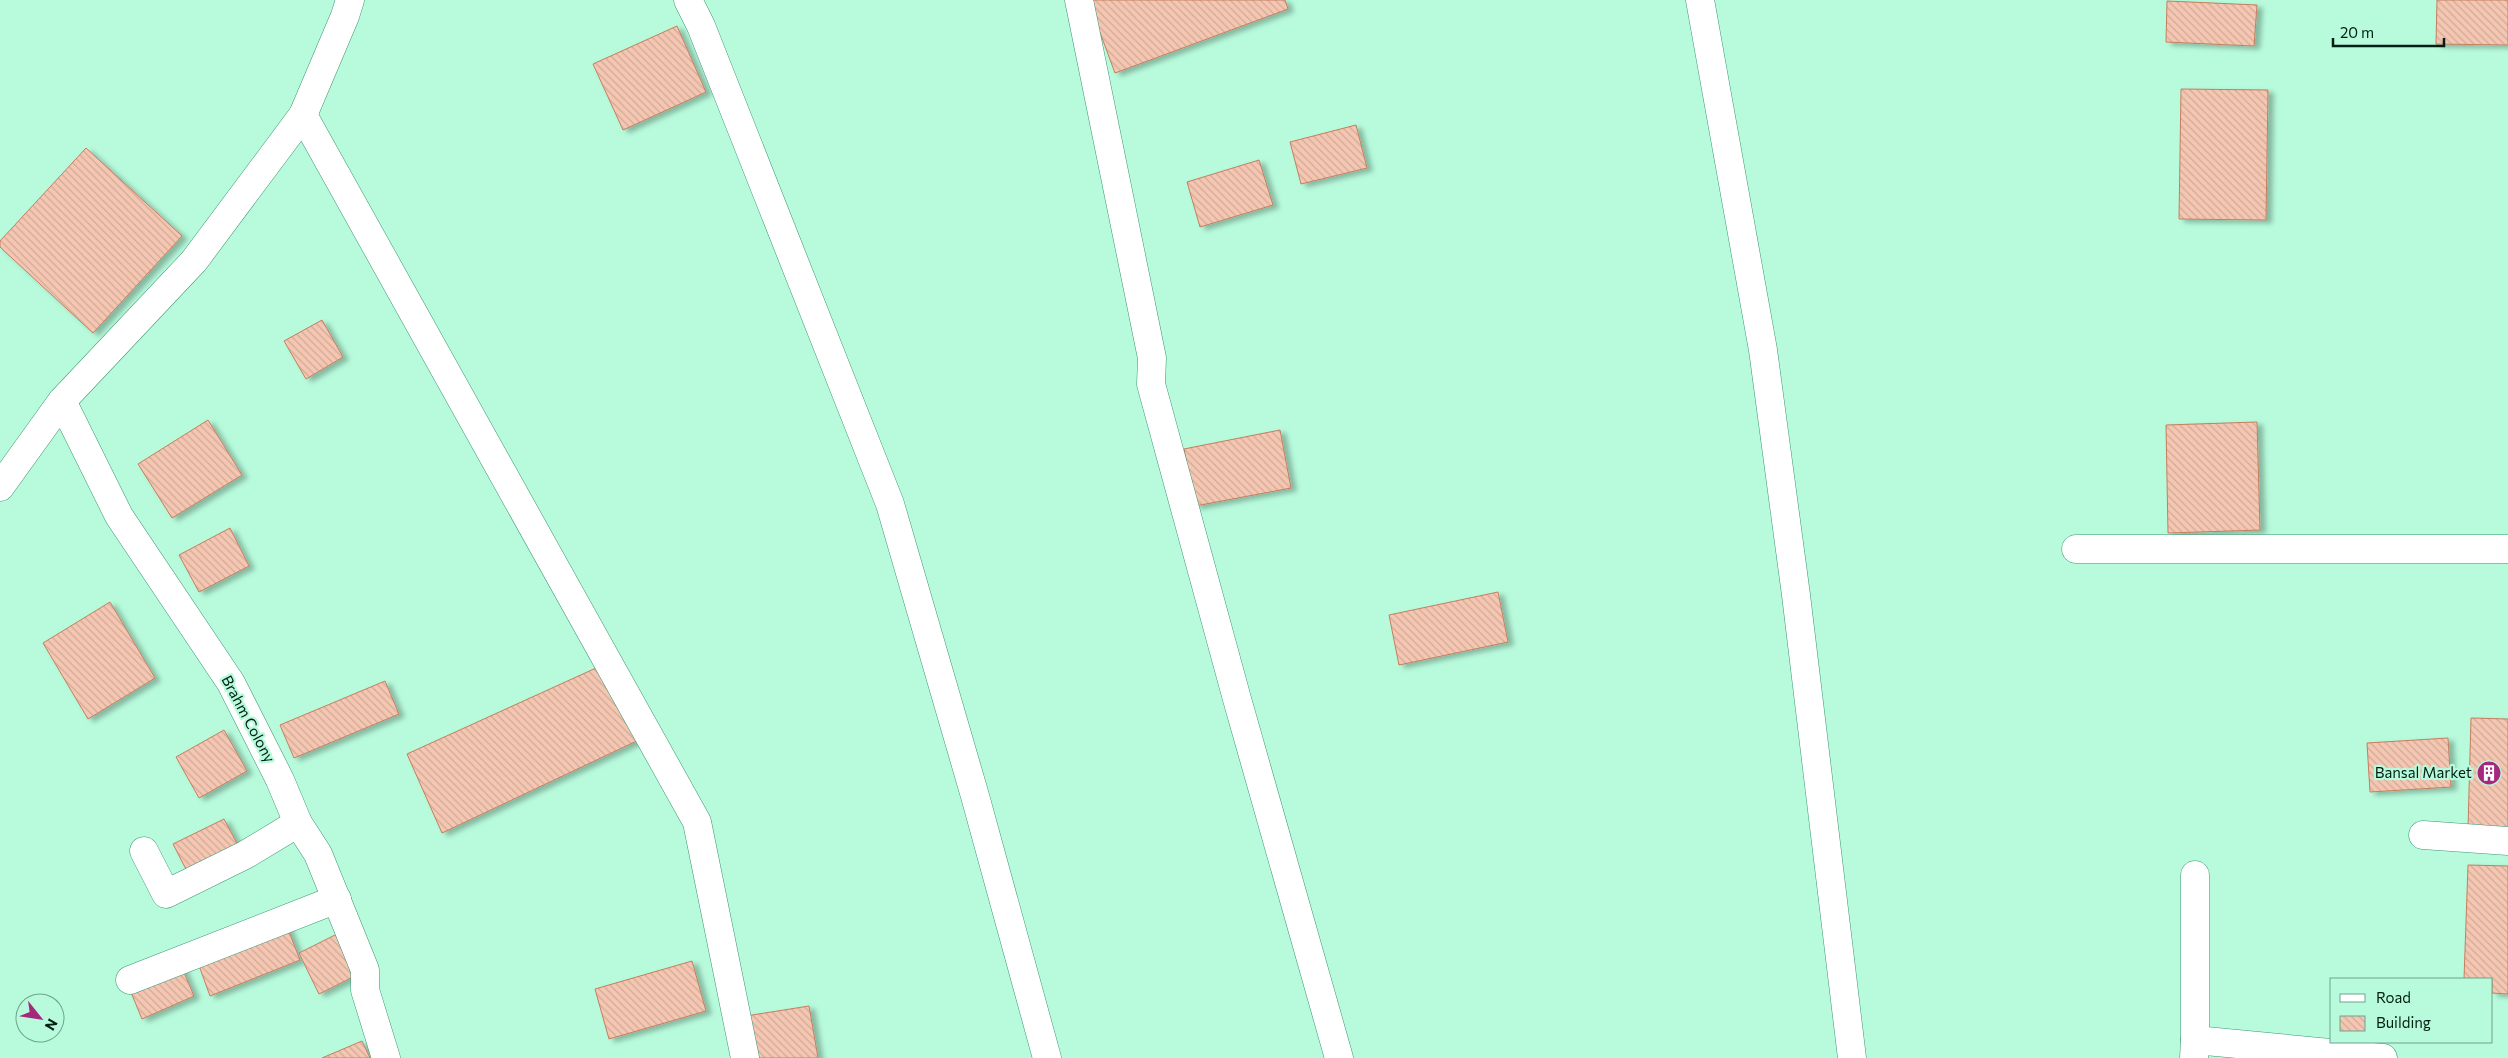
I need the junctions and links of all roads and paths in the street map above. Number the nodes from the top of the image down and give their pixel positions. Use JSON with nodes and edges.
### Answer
{"nodes":[{"id":1,"x":350,"y":0,"type":"edge"},
{"id":2,"x":688,"y":0,"type":"edge"},
{"id":3,"x":1079,"y":0,"type":"edge"},
{"id":4,"x":1700,"y":0,"type":"edge"},
{"id":5,"x":303,"y":115,"type":"junction"},
{"id":6,"x":62,"y":401,"type":"junction"},
{"id":7,"x":0,"y":487,"type":"edge"},
{"id":8,"x":2076,"y":549,"type":"dead end"},
{"id":9,"x":2508,"y":550,"type":"edge"},
{"id":10,"x":298,"y":823,"type":"junction"},
{"id":11,"x":2423,"y":835,"type":"dead end"},
{"id":12,"x":2508,"y":841,"type":"edge"},
{"id":13,"x":144,"y":852,"type":"dead end"},
{"id":14,"x":2195,"y":875,"type":"dead end"},
{"id":15,"x":337,"y":899,"type":"junction"},
{"id":16,"x":130,"y":980,"type":"dead end"},
{"id":17,"x":2195,"y":1049,"type":"edge"},
{"id":18,"x":386,"y":1058,"type":"edge"},
{"id":19,"x":745,"y":1058,"type":"edge"},
{"id":20,"x":1047,"y":1058,"type":"edge"},
{"id":21,"x":1339,"y":1058,"type":"edge"},
{"id":22,"x":1852,"y":1058,"type":"edge"},
{"id":23,"x":2383,"y":1058,"type":"edge"}],
"edges":[{"from":1,"to":5,"type":"street"},
{"from":2,"to":20,"type":"street"},
{"from":3,"to":21,"type":"street"},
{"from":4,"to":22,"type":"street"},
{"from":5,"to":6,"type":"street"},
{"from":5,"to":19,"type":"street"},
{"from":6,"to":7,"type":"street"},
{"from":6,"to":10,"type":"street","name":"Brahm Colony"},
{"from":8,"to":9,"type":"street"},
{"from":10,"to":13,"type":"street"},
{"from":10,"to":15,"type":"street","name":"Brahm Colony"},
{"from":11,"to":12,"type":"street"},
{"from":14,"to":17,"type":"street"},
{"from":15,"to":16,"type":"street"},
{"from":15,"to":18,"type":"street","name":"Brahm Colony"},
{"from":17,"to":23,"type":"street"}]}
